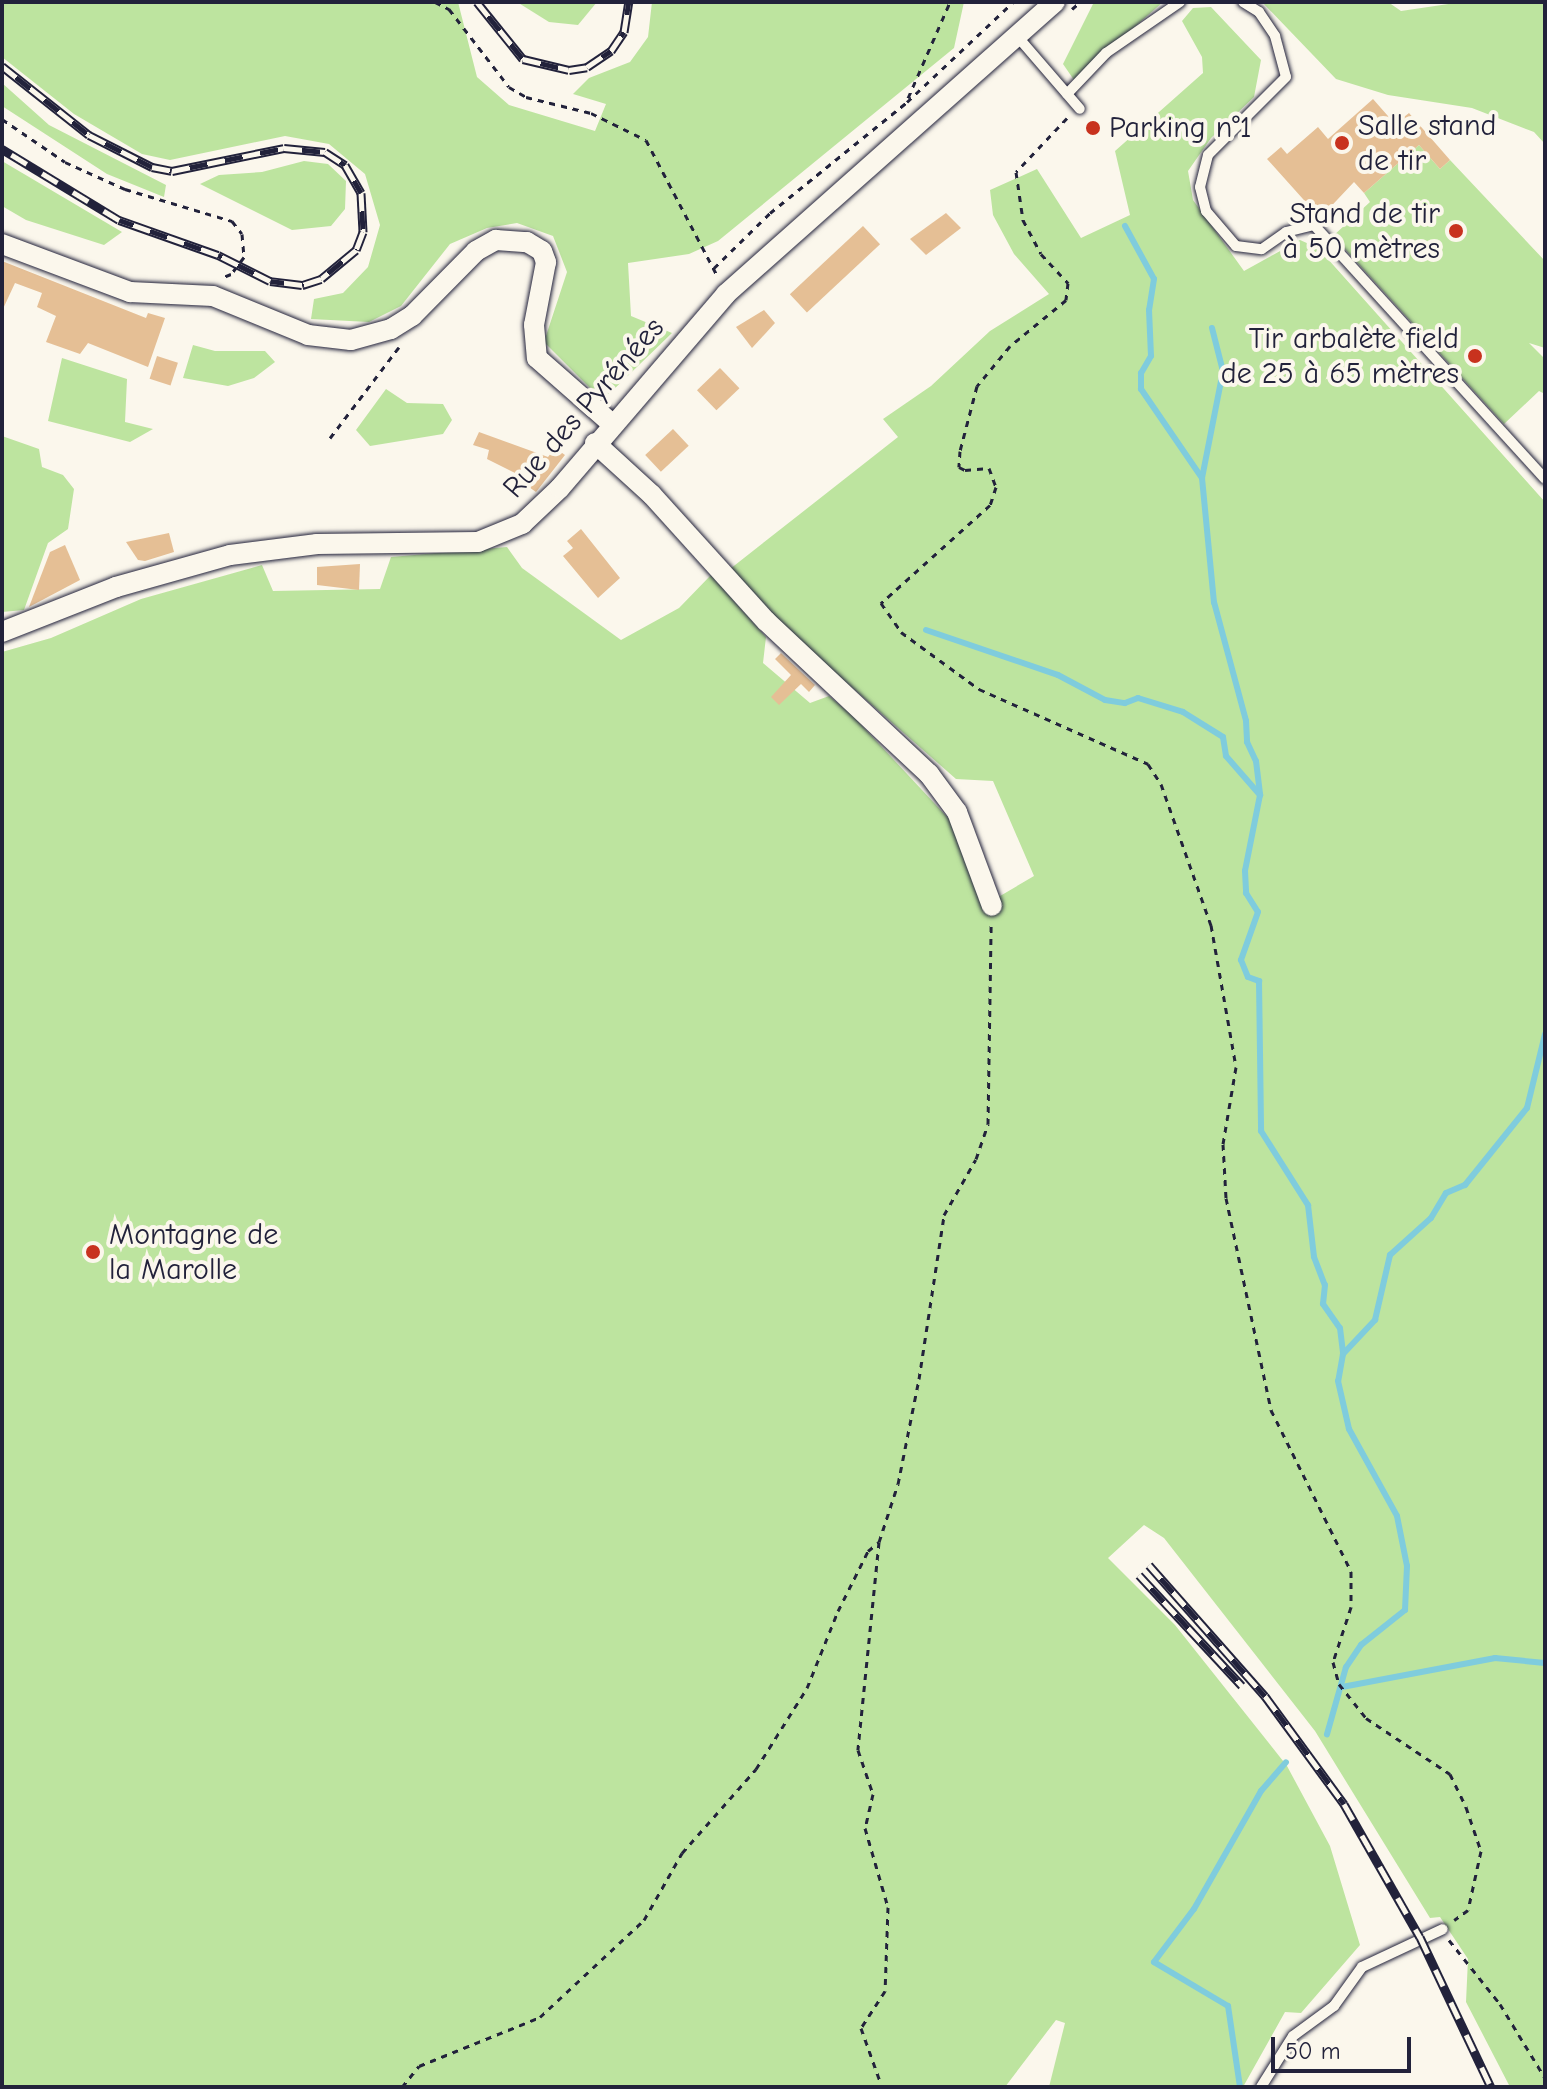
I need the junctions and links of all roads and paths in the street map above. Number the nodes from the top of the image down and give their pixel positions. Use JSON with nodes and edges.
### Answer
{"nodes":[{"id":1,"x":435,"y":2,"type":"edge"},
{"id":2,"x":950,"y":2,"type":"edge"},
{"id":3,"x":1013,"y":2,"type":"edge"},
{"id":4,"x":1055,"y":2,"type":"edge"},
{"id":5,"x":1180,"y":2,"type":"edge"},
{"id":6,"x":1243,"y":2,"type":"edge"},
{"id":7,"x":1017,"y":36,"type":"junction"},
{"id":8,"x":1067,"y":94,"type":"junction"},
{"id":9,"x":907,"y":102,"type":"junction"},
{"id":10,"x":1080,"y":109,"type":"joint"},
{"id":11,"x":2,"y":119,"type":"edge"},
{"id":12,"x":2,"y":244,"type":"edge"},
{"id":13,"x":714,"y":268,"type":"junction"},
{"id":14,"x":726,"y":294,"type":"junction"},
{"id":15,"x":201,"y":296,"type":"junction"},
{"id":16,"x":391,"y":329,"type":"junction"},
{"id":17,"x":612,"y":424,"type":"junction"},
{"id":18,"x":330,"y":438,"type":"dead end"},
{"id":19,"x":595,"y":443,"type":"junction"},
{"id":20,"x":1545,"y":479,"type":"edge"},
{"id":21,"x":2,"y":632,"type":"edge"},
{"id":22,"x":992,"y":906,"type":"joint"},
{"id":23,"x":879,"y":1542,"type":"junction"},
{"id":24,"x":1443,"y":1929,"type":"junction"},
{"id":25,"x":1545,"y":2078,"type":"edge"},
{"id":26,"x":402,"y":2087,"type":"edge"},
{"id":27,"x":882,"y":2087,"type":"edge"},
{"id":28,"x":1261,"y":2087,"type":"edge"}],
"edges":[{"from":1,"to":13,"type":"path"},
{"from":2,"to":9,"type":"path"},
{"from":3,"to":9,"type":"path"},
{"from":4,"to":7,"type":"street","name":"Rue des Pyrénées"},
{"from":5,"to":8,"type":"lane"},
{"from":6,"to":20,"type":"lane"},
{"from":7,"to":8,"type":"lane"},
{"from":7,"to":14,"type":"street","name":"Rue des Pyrénées"},
{"from":8,"to":10,"type":"lane"},
{"from":9,"to":13,"type":"path"},
{"from":10,"to":24,"type":"path"},
{"from":11,"to":15,"type":"path"},
{"from":12,"to":15,"type":"street"},
{"from":13,"to":14,"type":"path"},
{"from":14,"to":17,"type":"street","name":"Rue des Pyrénées"},
{"from":15,"to":16,"type":"street"},
{"from":16,"to":17,"type":"street"},
{"from":16,"to":18,"type":"path"},
{"from":17,"to":19,"type":"street","name":"Rue des Pyrénées"},
{"from":19,"to":21,"type":"street","name":"Rue des Pyrénées"},
{"from":19,"to":22,"type":"street"},
{"from":22,"to":23,"type":"path"},
{"from":23,"to":26,"type":"path"},
{"from":23,"to":27,"type":"path"},
{"from":24,"to":25,"type":"path"},
{"from":24,"to":28,"type":"lane"}]}
